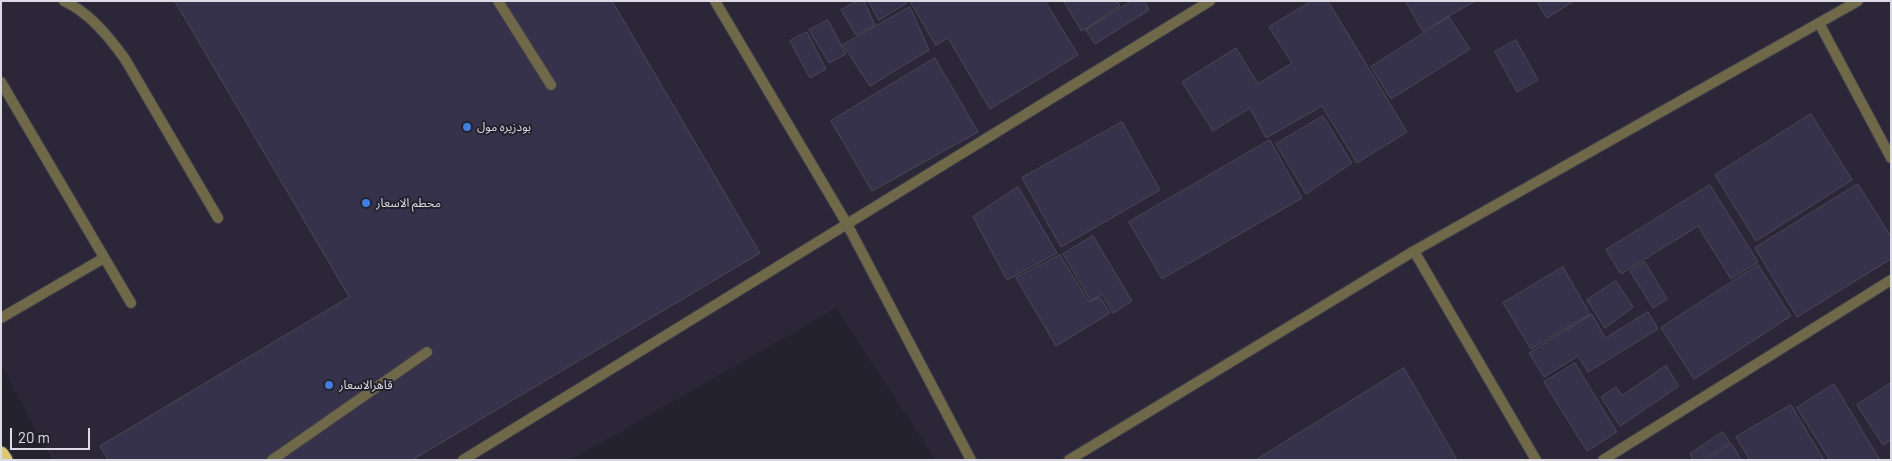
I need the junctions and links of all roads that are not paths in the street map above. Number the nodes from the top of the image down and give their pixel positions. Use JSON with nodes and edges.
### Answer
{"nodes":[{"id":1,"x":64,"y":1,"type":"edge"},
{"id":2,"x":498,"y":1,"type":"edge"},
{"id":3,"x":715,"y":1,"type":"edge"},
{"id":4,"x":1210,"y":1,"type":"edge"},
{"id":5,"x":1858,"y":1,"type":"edge"},
{"id":6,"x":1819,"y":23,"type":"junction"},
{"id":7,"x":1,"y":82,"type":"edge"},
{"id":8,"x":552,"y":86,"type":"dead end"},
{"id":9,"x":4,"y":96,"type":"edge"},
{"id":10,"x":1891,"y":158,"type":"edge"},
{"id":11,"x":218,"y":218,"type":"dead end"},
{"id":12,"x":847,"y":224,"type":"junction"},
{"id":13,"x":1414,"y":251,"type":"junction"},
{"id":14,"x":104,"y":258,"type":"junction"},
{"id":15,"x":1891,"y":280,"type":"edge"},
{"id":16,"x":131,"y":303,"type":"dead end"},
{"id":17,"x":1,"y":318,"type":"edge"},
{"id":18,"x":427,"y":352,"type":"dead end"},
{"id":19,"x":1,"y":454,"type":"edge"},
{"id":20,"x":5,"y":460,"type":"edge"},
{"id":21,"x":272,"y":460,"type":"edge"},
{"id":22,"x":464,"y":460,"type":"edge"},
{"id":23,"x":972,"y":460,"type":"edge"},
{"id":24,"x":1069,"y":460,"type":"edge"},
{"id":25,"x":1536,"y":460,"type":"edge"},
{"id":26,"x":1603,"y":460,"type":"edge"}],
"edges":[{"from":1,"to":11,"type":"lane"},
{"from":2,"to":8,"type":"lane"},
{"from":3,"to":12,"type":"lane"},
{"from":4,"to":12,"type":"lane"},
{"from":5,"to":6,"type":"lane"},
{"from":6,"to":10,"type":"lane"},
{"from":6,"to":13,"type":"lane"},
{"from":7,"to":9,"type":"lane"},
{"from":9,"to":14,"type":"lane"},
{"from":12,"to":22,"type":"lane"},
{"from":12,"to":23,"type":"lane"},
{"from":13,"to":24,"type":"lane"},
{"from":13,"to":25,"type":"lane"},
{"from":14,"to":16,"type":"lane"},
{"from":14,"to":17,"type":"lane"},
{"from":15,"to":26,"type":"lane"},
{"from":18,"to":21,"type":"lane"},
{"from":19,"to":20,"type":"highway"}]}
